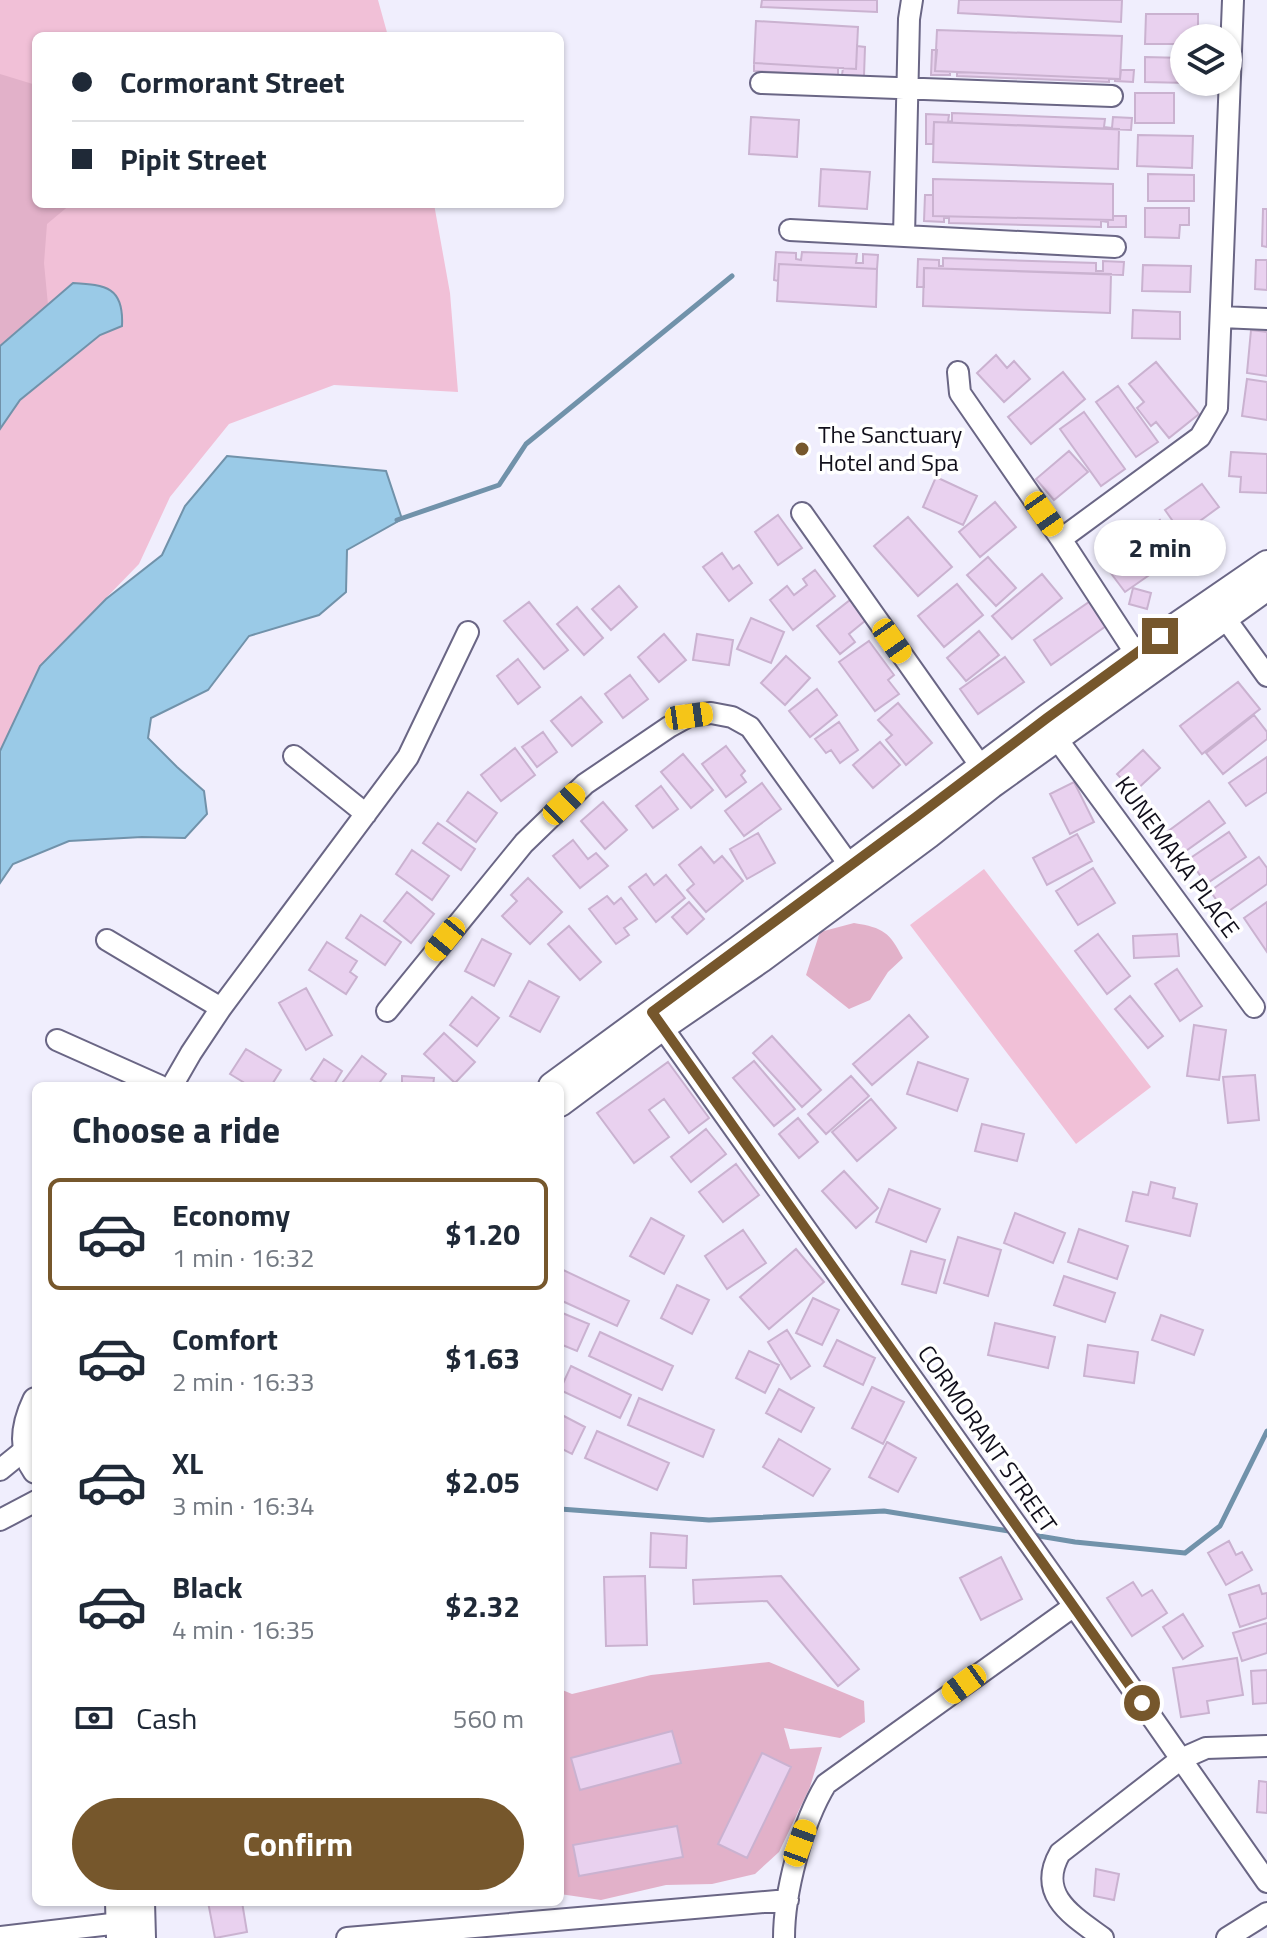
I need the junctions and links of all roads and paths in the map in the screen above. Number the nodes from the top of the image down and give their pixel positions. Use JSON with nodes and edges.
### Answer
{"nodes":[{"id":1,"x":912,"y":0,"type":"edge"},
{"id":2,"x":1233,"y":0,"type":"edge"},
{"id":3,"x":761,"y":83,"type":"dead end"},
{"id":4,"x":908,"y":88,"type":"junction"},
{"id":5,"x":1112,"y":96,"type":"dead end"},
{"id":6,"x":790,"y":230,"type":"dead end"},
{"id":7,"x":904,"y":236,"type":"junction"},
{"id":8,"x":1115,"y":247,"type":"dead end"},
{"id":9,"x":1221,"y":317,"type":"junction"},
{"id":10,"x":1267,"y":319,"type":"edge"},
{"id":11,"x":958,"y":372,"type":"dead end"},
{"id":12,"x":802,"y":513,"type":"dead end"},
{"id":13,"x":1061,"y":539,"type":"junction"},
{"id":14,"x":1267,"y":564,"type":"edge"},
{"id":15,"x":1267,"y":587,"type":"edge"},
{"id":16,"x":1225,"y":618,"type":"junction"},
{"id":17,"x":468,"y":632,"type":"dead end"},
{"id":18,"x":1136,"y":654,"type":"junction"},
{"id":19,"x":1267,"y":676,"type":"edge"},
{"id":20,"x":1057,"y":739,"type":"junction"},
{"id":21,"x":294,"y":756,"type":"dead end"},
{"id":22,"x":982,"y":768,"type":"junction"},
{"id":23,"x":366,"y":814,"type":"junction"},
{"id":24,"x":850,"y":866,"type":"junction"},
{"id":25,"x":107,"y":940,"type":"dead end"},
{"id":26,"x":1254,"y":1007,"type":"dead end"},
{"id":27,"x":221,"y":1008,"type":"junction"},
{"id":28,"x":387,"y":1011,"type":"dead end"},
{"id":29,"x":657,"y":1020,"type":"junction"},
{"id":30,"x":57,"y":1040,"type":"dead end"},
{"id":31,"x":151,"y":1082,"type":"edge"},
{"id":32,"x":174,"y":1082,"type":"edge"},
{"id":33,"x":558,"y":1082,"type":"edge"},
{"id":34,"x":564,"y":1100,"type":"edge"},
{"id":35,"x":32,"y":1411,"type":"edge"},
{"id":36,"x":31,"y":1459,"type":"edge"},
{"id":37,"x":0,"y":1470,"type":"edge"},
{"id":38,"x":32,"y":1503,"type":"edge"},
{"id":39,"x":0,"y":1520,"type":"edge"},
{"id":40,"x":1074,"y":1606,"type":"junction"},
{"id":41,"x":1267,"y":1746,"type":"edge"},
{"id":42,"x":1181,"y":1759,"type":"junction"},
{"id":43,"x":1267,"y":1882,"type":"edge"},
{"id":44,"x":788,"y":1900,"type":"junction"},
{"id":45,"x":141,"y":1906,"type":"edge"},
{"id":46,"x":556,"y":1911,"type":"edge"},
{"id":47,"x":1267,"y":1913,"type":"edge"},
{"id":48,"x":119,"y":1921,"type":"edge"},
{"id":49,"x":0,"y":1937,"type":"edge"},
{"id":50,"x":142,"y":1938,"type":"edge"},
{"id":51,"x":347,"y":1938,"type":"edge"},
{"id":52,"x":784,"y":1938,"type":"edge"},
{"id":53,"x":1103,"y":1938,"type":"edge"},
{"id":54,"x":1227,"y":1938,"type":"edge"}],
"edges":[{"from":1,"to":4,"type":"street"},
{"from":2,"to":9,"type":"street"},
{"from":3,"to":4,"type":"street"},
{"from":4,"to":5,"type":"street"},
{"from":4,"to":7,"type":"street"},
{"from":6,"to":7,"type":"street"},
{"from":7,"to":8,"type":"street"},
{"from":9,"to":10,"type":"street"},
{"from":9,"to":13,"type":"street"},
{"from":11,"to":13,"type":"street"},
{"from":12,"to":22,"type":"street"},
{"from":13,"to":18,"type":"street"},
{"from":14,"to":18,"type":"main road"},
{"from":15,"to":16,"type":"main road"},
{"from":16,"to":19,"type":"street"},
{"from":16,"to":20,"type":"main road"},
{"from":17,"to":23,"type":"street"},
{"from":18,"to":22,"type":"main road"},
{"from":20,"to":26,"type":"street","name":"KUNEMAKA PLACE"},
{"from":20,"to":29,"type":"main road"},
{"from":21,"to":23,"type":"street"},
{"from":22,"to":24,"type":"main road"},
{"from":23,"to":27,"type":"street"},
{"from":24,"to":28,"type":"street"},
{"from":24,"to":29,"type":"main road"},
{"from":25,"to":27,"type":"street"},
{"from":27,"to":32,"type":"street"},
{"from":29,"to":33,"type":"main road"},
{"from":29,"to":34,"type":"main road"},
{"from":29,"to":40,"type":"street","name":"CORMORANT STREET"},
{"from":30,"to":31,"type":"street"},
{"from":35,"to":36,"type":"main road"},
{"from":36,"to":37,"type":"street"},
{"from":38,"to":39,"type":"street"},
{"from":40,"to":42,"type":"street","name":"CORMORANT STREET"},
{"from":40,"to":44,"type":"street"},
{"from":41,"to":42,"type":"street"},
{"from":42,"to":43,"type":"street","name":"CORMORANT STREET"},
{"from":42,"to":53,"type":"street"},
{"from":44,"to":46,"type":"street"},
{"from":44,"to":52,"type":"street"},
{"from":45,"to":50,"type":"main road"},
{"from":46,"to":51,"type":"street"},
{"from":47,"to":54,"type":"street"},
{"from":48,"to":49,"type":"street"}]}
